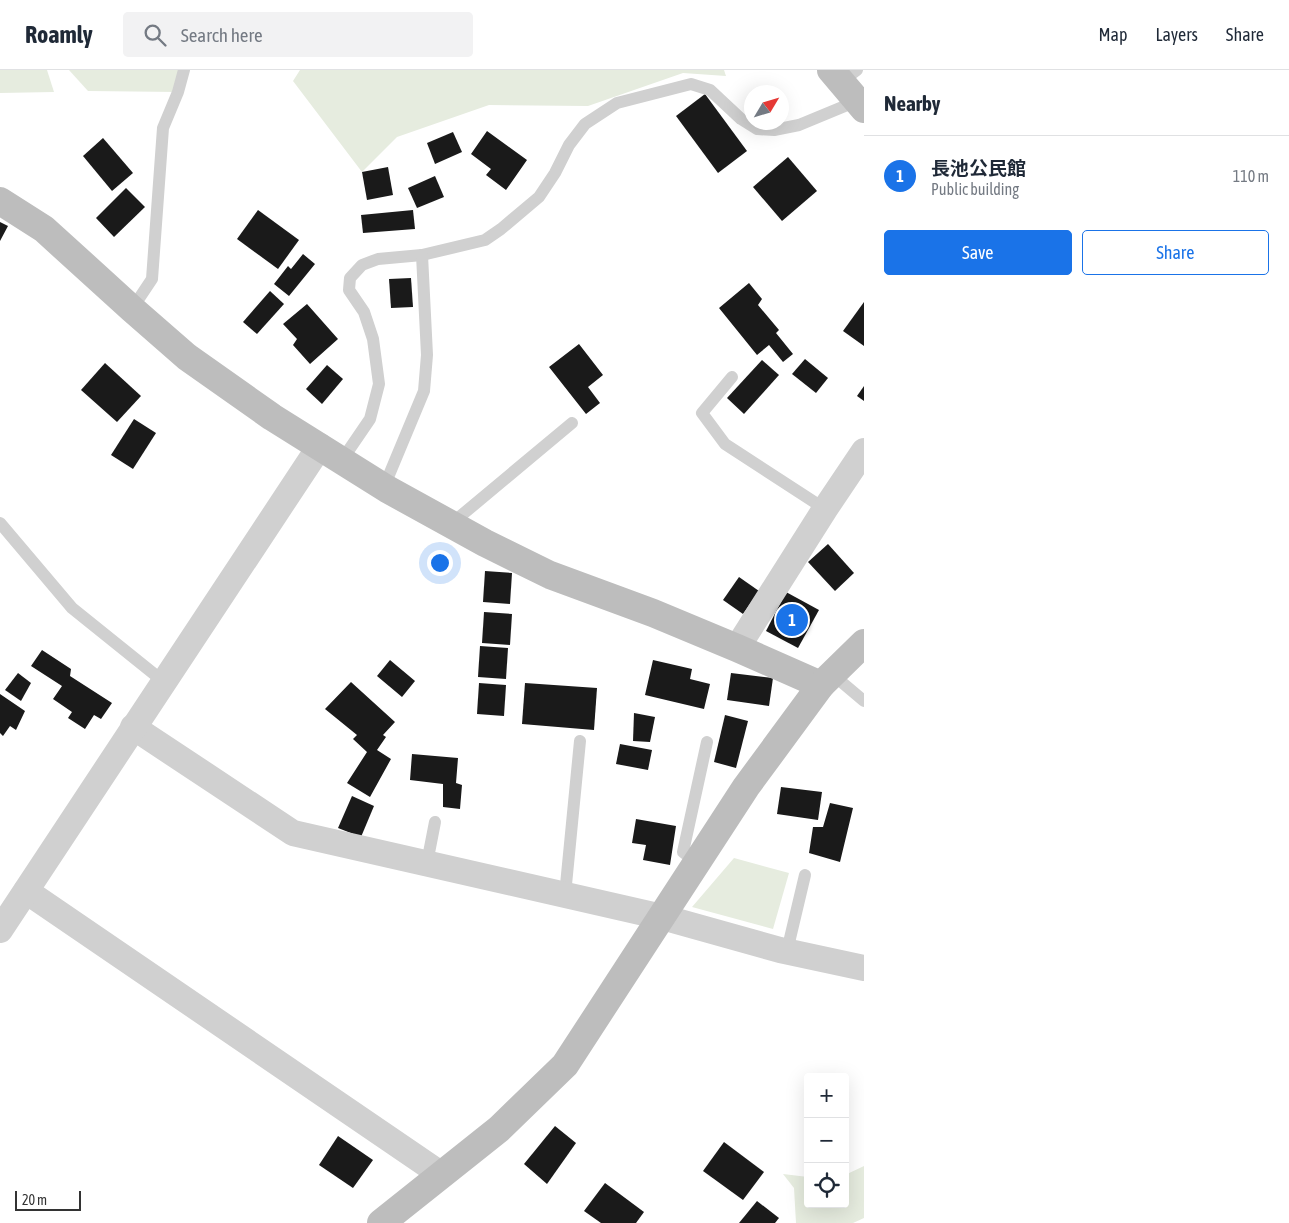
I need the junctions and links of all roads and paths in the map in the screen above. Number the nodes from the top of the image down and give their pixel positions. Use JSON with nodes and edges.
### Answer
{"nodes":[{"id":1,"x":184,"y":70,"type":"edge"},
{"id":2,"x":850,"y":86,"type":"edge"},
{"id":3,"x":0,"y":202,"type":"edge"},
{"id":4,"x":422,"y":255,"type":"junction"},
{"id":5,"x":132,"y":309,"type":"junction"},
{"id":6,"x":732,"y":377,"type":"dead end"},
{"id":7,"x":572,"y":423,"type":"dead end"},
{"id":8,"x":320,"y":446,"type":"junction"},
{"id":9,"x":864,"y":452,"type":"edge"},
{"id":10,"x":342,"y":460,"type":"junction"},
{"id":11,"x":384,"y":487,"type":"junction"},
{"id":12,"x":825,"y":509,"type":"junction"},
{"id":13,"x":0,"y":523,"type":"edge"},
{"id":14,"x":451,"y":524,"type":"junction"},
{"id":15,"x":864,"y":644,"type":"edge"},
{"id":16,"x":737,"y":648,"type":"junction"},
{"id":17,"x":827,"y":679,"type":"junction"},
{"id":18,"x":164,"y":682,"type":"junction"},
{"id":19,"x":864,"y":701,"type":"edge"},
{"id":20,"x":133,"y":727,"type":"junction"},
{"id":21,"x":580,"y":741,"type":"dead end"},
{"id":22,"x":707,"y":742,"type":"dead end"},
{"id":23,"x":436,"y":822,"type":"dead end"},
{"id":24,"x":698,"y":863,"type":"junction"},
{"id":25,"x":427,"y":864,"type":"junction"},
{"id":26,"x":805,"y":876,"type":"dead end"},
{"id":27,"x":26,"y":891,"type":"junction"},
{"id":28,"x":565,"y":895,"type":"junction"},
{"id":29,"x":662,"y":917,"type":"junction"},
{"id":30,"x":0,"y":930,"type":"edge"},
{"id":31,"x":787,"y":951,"type":"junction"},
{"id":32,"x":864,"y":968,"type":"edge"},
{"id":33,"x":442,"y":1175,"type":"junction"},
{"id":34,"x":381,"y":1223,"type":"edge"}],
"edges":[{"from":1,"to":5,"type":"lane"},
{"from":2,"to":4,"type":"lane"},
{"from":3,"to":5,"type":"street"},
{"from":4,"to":10,"type":"lane"},
{"from":4,"to":11,"type":"lane"},
{"from":5,"to":8,"type":"street"},
{"from":6,"to":12,"type":"lane"},
{"from":7,"to":14,"type":"lane"},
{"from":8,"to":10,"type":"street"},
{"from":8,"to":18,"type":"street"},
{"from":9,"to":12,"type":"street"},
{"from":10,"to":11,"type":"street"},
{"from":11,"to":14,"type":"street"},
{"from":12,"to":16,"type":"street"},
{"from":13,"to":18,"type":"lane"},
{"from":14,"to":16,"type":"street"},
{"from":15,"to":17,"type":"street"},
{"from":16,"to":17,"type":"street"},
{"from":17,"to":19,"type":"lane"},
{"from":17,"to":24,"type":"street"},
{"from":18,"to":20,"type":"street"},
{"from":20,"to":25,"type":"street"},
{"from":20,"to":27,"type":"street"},
{"from":21,"to":28,"type":"lane"},
{"from":22,"to":24,"type":"lane"},
{"from":23,"to":25,"type":"lane"},
{"from":24,"to":29,"type":"street"},
{"from":25,"to":28,"type":"street"},
{"from":26,"to":31,"type":"lane"},
{"from":27,"to":30,"type":"street"},
{"from":27,"to":33,"type":"street"},
{"from":28,"to":29,"type":"street"},
{"from":29,"to":31,"type":"street"},
{"from":29,"to":33,"type":"street"},
{"from":31,"to":32,"type":"street"},
{"from":33,"to":34,"type":"street"}]}
